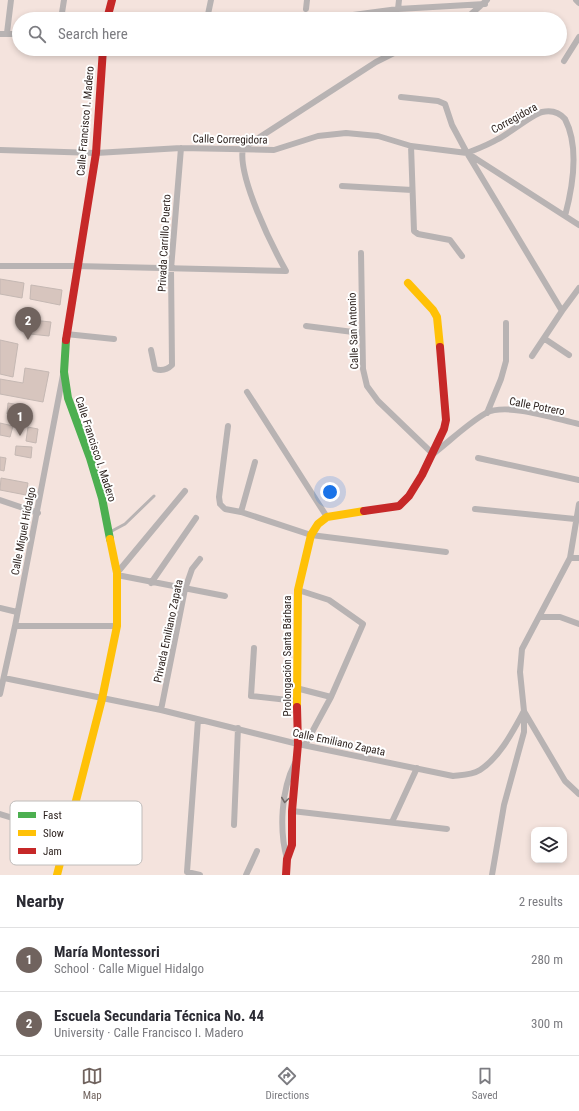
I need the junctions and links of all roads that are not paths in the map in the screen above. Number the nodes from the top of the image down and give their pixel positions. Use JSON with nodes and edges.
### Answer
{"nodes":[{"id":1,"x":12,"y":0,"type":"edge"},
{"id":2,"x":64,"y":0,"type":"edge"},
{"id":3,"x":112,"y":0,"type":"edge"},
{"id":4,"x":211,"y":0,"type":"edge"},
{"id":5,"x":307,"y":0,"type":"edge"},
{"id":6,"x":399,"y":0,"type":"edge"},
{"id":7,"x":576,"y":0,"type":"edge"},
{"id":8,"x":486,"y":2,"type":"edge"},
{"id":9,"x":579,"y":2,"type":"edge"},
{"id":10,"x":306,"y":9,"type":"dead end"},
{"id":11,"x":398,"y":9,"type":"junction"},
{"id":12,"x":62,"y":12,"type":"edge"},
{"id":13,"x":109,"y":12,"type":"edge"},
{"id":14,"x":208,"y":12,"type":"edge"},
{"id":15,"x":376,"y":12,"type":"edge"},
{"id":16,"x":472,"y":12,"type":"edge"},
{"id":17,"x":3,"y":33,"type":"edge"},
{"id":18,"x":579,"y":37,"type":"edge"},
{"id":19,"x":103,"y":56,"type":"edge"},
{"id":20,"x":388,"y":56,"type":"edge"},
{"id":21,"x":564,"y":61,"type":"dead end"},
{"id":22,"x":401,"y":97,"type":"dead end"},
{"id":23,"x":411,"y":146,"type":"junction"},
{"id":24,"x":181,"y":148,"type":"junction"},
{"id":25,"x":243,"y":148,"type":"junction"},
{"id":26,"x":578,"y":148,"type":"edge"},
{"id":27,"x":0,"y":150,"type":"edge"},
{"id":28,"x":96,"y":153,"type":"junction"},
{"id":29,"x":467,"y":154,"type":"junction"},
{"id":30,"x":342,"y":186,"type":"dead end"},
{"id":31,"x":412,"y":190,"type":"junction"},
{"id":32,"x":564,"y":216,"type":"junction"},
{"id":33,"x":579,"y":225,"type":"edge"},
{"id":34,"x":361,"y":253,"type":"dead end"},
{"id":35,"x":462,"y":256,"type":"dead end"},
{"id":36,"x":0,"y":266,"type":"edge"},
{"id":37,"x":76,"y":266,"type":"junction"},
{"id":38,"x":171,"y":269,"type":"junction"},
{"id":39,"x":408,"y":284,"type":"dead end"},
{"id":40,"x":579,"y":288,"type":"edge"},
{"id":41,"x":562,"y":311,"type":"junction"},
{"id":42,"x":506,"y":323,"type":"dead end"},
{"id":43,"x":306,"y":326,"type":"dead end"},
{"id":44,"x":361,"y":333,"type":"junction"},
{"id":45,"x":66,"y":334,"type":"junction"},
{"id":46,"x":114,"y":339,"type":"dead end"},
{"id":47,"x":544,"y":339,"type":"junction"},
{"id":48,"x":151,"y":350,"type":"dead end"},
{"id":49,"x":532,"y":356,"type":"dead end"},
{"id":50,"x":569,"y":356,"type":"dead end"},
{"id":51,"x":64,"y":372,"type":"junction"},
{"id":52,"x":247,"y":392,"type":"dead end"},
{"id":53,"x":487,"y":413,"type":"junction"},
{"id":54,"x":579,"y":424,"type":"edge"},
{"id":55,"x":228,"y":426,"type":"dead end"},
{"id":56,"x":432,"y":454,"type":"junction"},
{"id":57,"x":478,"y":458,"type":"dead end"},
{"id":58,"x":255,"y":462,"type":"dead end"},
{"id":59,"x":579,"y":480,"type":"edge"},
{"id":60,"x":185,"y":491,"type":"dead end"},
{"id":61,"x":154,"y":496,"type":"dead end"},
{"id":62,"x":0,"y":500,"type":"edge"},
{"id":63,"x":579,"y":504,"type":"edge"},
{"id":64,"x":476,"y":509,"type":"dead end"},
{"id":65,"x":241,"y":512,"type":"junction"},
{"id":66,"x":38,"y":513,"type":"junction"},
{"id":67,"x":327,"y":517,"type":"junction"},
{"id":68,"x":196,"y":518,"type":"dead end"},
{"id":69,"x":575,"y":519,"type":"junction"},
{"id":70,"x":110,"y":532,"type":"junction"},
{"id":71,"x":311,"y":535,"type":"junction"},
{"id":72,"x":446,"y":552,"type":"dead end"},
{"id":73,"x":570,"y":558,"type":"junction"},
{"id":74,"x":579,"y":558,"type":"edge"},
{"id":75,"x":200,"y":559,"type":"dead end"},
{"id":76,"x":117,"y":574,"type":"junction"},
{"id":77,"x":151,"y":583,"type":"junction"},
{"id":78,"x":185,"y":589,"type":"junction"},
{"id":79,"x":298,"y":590,"type":"junction"},
{"id":80,"x":225,"y":596,"type":"dead end"},
{"id":81,"x":0,"y":608,"type":"edge"},
{"id":82,"x":17,"y":612,"type":"junction"},
{"id":83,"x":540,"y":617,"type":"junction"},
{"id":84,"x":579,"y":624,"type":"edge"},
{"id":85,"x":15,"y":626,"type":"junction"},
{"id":86,"x":117,"y":626,"type":"junction"},
{"id":87,"x":254,"y":648,"type":"dead end"},
{"id":88,"x":4,"y":678,"type":"junction"},
{"id":89,"x":296,"y":688,"type":"junction"},
{"id":90,"x":0,"y":694,"type":"edge"},
{"id":91,"x":331,"y":697,"type":"junction"},
{"id":92,"x":102,"y":699,"type":"junction"},
{"id":93,"x":297,"y":701,"type":"junction"},
{"id":94,"x":161,"y":710,"type":"junction"},
{"id":95,"x":524,"y":711,"type":"junction"},
{"id":96,"x":198,"y":720,"type":"junction"},
{"id":97,"x":238,"y":728,"type":"junction"},
{"id":98,"x":302,"y":744,"type":"junction"},
{"id":99,"x":296,"y":763,"type":"junction"},
{"id":100,"x":417,"y":768,"type":"junction"},
{"id":101,"x":579,"y":794,"type":"edge"},
{"id":102,"x":76,"y":801,"type":"edge"},
{"id":103,"x":292,"y":811,"type":"junction"},
{"id":104,"x":0,"y":814,"type":"edge"},
{"id":105,"x":10,"y":817,"type":"edge"},
{"id":106,"x":392,"y":822,"type":"junction"},
{"id":107,"x":234,"y":825,"type":"dead end"},
{"id":108,"x":447,"y":829,"type":"dead end"},
{"id":109,"x":257,"y":850,"type":"dead end"},
{"id":110,"x":287,"y":859,"type":"junction"},
{"id":111,"x":60,"y":865,"type":"edge"},
{"id":112,"x":57,"y":875,"type":"edge"},
{"id":113,"x":200,"y":875,"type":"edge"},
{"id":114,"x":246,"y":875,"type":"edge"},
{"id":115,"x":286,"y":875,"type":"edge"},
{"id":116,"x":492,"y":875,"type":"edge"}],
"edges":[{"from":1,"to":17,"type":"street"},
{"from":2,"to":12,"type":"street"},
{"from":3,"to":13,"type":"street"},
{"from":4,"to":14,"type":"street"},
{"from":5,"to":10,"type":"street"},
{"from":6,"to":11,"type":"street"},
{"from":7,"to":9,"type":"street"},
{"from":8,"to":11,"type":"street"},
{"from":8,"to":16,"type":"street"},
{"from":11,"to":15,"type":"street"},
{"from":18,"to":21,"type":"street"},
{"from":19,"to":28,"type":"street","name":"Calle Francisco I. Madero"},
{"from":20,"to":25,"type":"street"},
{"from":22,"to":29,"type":"street"},
{"from":23,"to":25,"type":"street","name":"Calle Corregidora"},
{"from":23,"to":29,"type":"street","name":"Calle Corregidora"},
{"from":23,"to":31,"type":"street"},
{"from":24,"to":25,"type":"street","name":"Calle Corregidora"},
{"from":24,"to":28,"type":"street","name":"Calle Corregidora"},
{"from":24,"to":38,"type":"street","name":"Privada Carrillo Puerto"},
{"from":25,"to":38,"type":"street"},
{"from":26,"to":29,"type":"street","name":"Corregidora"},
{"from":26,"to":32,"type":"street","name":"Corregidora"},
{"from":27,"to":28,"type":"street","name":"Calle Corregidora"},
{"from":28,"to":37,"type":"street","name":"Calle Francisco I. Madero"},
{"from":29,"to":32,"type":"street","name":"Calle Corregidora"},
{"from":29,"to":41,"type":"street"},
{"from":30,"to":31,"type":"street"},
{"from":31,"to":35,"type":"street"},
{"from":32,"to":33,"type":"street","name":"Calle Corregidora"},
{"from":34,"to":44,"type":"street","name":"Calle San Antonio"},
{"from":36,"to":37,"type":"street"},
{"from":37,"to":38,"type":"street"},
{"from":37,"to":45,"type":"street","name":"Calle Francisco I. Madero"},
{"from":38,"to":48,"type":"street","name":"Privada Carrillo Puerto"},
{"from":39,"to":56,"type":"street"},
{"from":40,"to":41,"type":"street"},
{"from":41,"to":47,"type":"street"},
{"from":42,"to":53,"type":"street"},
{"from":43,"to":44,"type":"street"},
{"from":44,"to":56,"type":"street","name":"Calle San Antonio"},
{"from":45,"to":46,"type":"street"},
{"from":45,"to":51,"type":"street","name":"Calle Francisco I. Madero"},
{"from":47,"to":49,"type":"street"},
{"from":47,"to":50,"type":"street"},
{"from":51,"to":66,"type":"street","name":"Calle Miguel Hidalgo"},
{"from":51,"to":70,"type":"street","name":"Calle Francisco I. Madero"},
{"from":52,"to":67,"type":"street"},
{"from":53,"to":54,"type":"street","name":"Calle Potrero"},
{"from":53,"to":56,"type":"street","name":"Calle Potrero"},
{"from":55,"to":65,"type":"street"},
{"from":56,"to":67,"type":"street"},
{"from":57,"to":59,"type":"street"},
{"from":58,"to":65,"type":"street"},
{"from":60,"to":76,"type":"street"},
{"from":61,"to":70,"type":"lane"},
{"from":62,"to":66,"type":"street"},
{"from":63,"to":69,"type":"street"},
{"from":64,"to":69,"type":"street"},
{"from":65,"to":71,"type":"street"},
{"from":66,"to":82,"type":"street","name":"Calle Miguel Hidalgo"},
{"from":67,"to":71,"type":"street","name":"Prolongación Santa Bárbara"},
{"from":68,"to":77,"type":"street"},
{"from":69,"to":73,"type":"street"},
{"from":70,"to":76,"type":"street","name":"Calle Francisco I. Madero"},
{"from":71,"to":72,"type":"street"},
{"from":71,"to":79,"type":"street","name":"Prolongación Santa Bárbara"},
{"from":73,"to":74,"type":"street"},
{"from":73,"to":83,"type":"street"},
{"from":75,"to":78,"type":"street","name":"Privada Emiliano Zapata"},
{"from":76,"to":77,"type":"street"},
{"from":76,"to":86,"type":"street","name":"Calle Francisco I. Madero"},
{"from":77,"to":78,"type":"street"},
{"from":78,"to":80,"type":"street"},
{"from":78,"to":94,"type":"street","name":"Privada Emiliano Zapata"},
{"from":79,"to":89,"type":"street","name":"Prolongación Santa Bárbara"},
{"from":79,"to":91,"type":"street"},
{"from":81,"to":82,"type":"street"},
{"from":82,"to":85,"type":"street","name":"Calle Miguel Hidalgo"},
{"from":83,"to":84,"type":"street"},
{"from":83,"to":95,"type":"street"},
{"from":85,"to":86,"type":"street"},
{"from":85,"to":88,"type":"street","name":"Calle Miguel Hidalgo"},
{"from":86,"to":92,"type":"street","name":"Calle Francisco I. Madero"},
{"from":87,"to":93,"type":"street"},
{"from":88,"to":90,"type":"street","name":"Calle Miguel Hidalgo"},
{"from":88,"to":92,"type":"street","name":"Calle Emiliano Zapata"},
{"from":89,"to":91,"type":"street"},
{"from":89,"to":93,"type":"street","name":"Prolongación Santa Bárbara"},
{"from":91,"to":98,"type":"street"},
{"from":92,"to":94,"type":"street","name":"Calle Emiliano Zapata"},
{"from":92,"to":102,"type":"street","name":"Calle Francisco I. Madero"},
{"from":93,"to":98,"type":"street","name":"Prolongación Santa Bárbara"},
{"from":94,"to":96,"type":"street","name":"Calle Emiliano Zapata"},
{"from":95,"to":100,"type":"street","name":"Calle Emiliano Zapata"},
{"from":95,"to":101,"type":"street"},
{"from":95,"to":116,"type":"street"},
{"from":96,"to":97,"type":"street","name":"Calle Emiliano Zapata"},
{"from":96,"to":113,"type":"street"},
{"from":97,"to":98,"type":"street","name":"Calle Emiliano Zapata"},
{"from":97,"to":107,"type":"street"},
{"from":98,"to":99,"type":"street","name":"Prolongación Santa Bárbara"},
{"from":98,"to":100,"type":"street","name":"Calle Emiliano Zapata"},
{"from":99,"to":103,"type":"street","name":"Prolongación Santa Bárbara"},
{"from":99,"to":110,"type":"street","name":"Prolongación Santa Bárbara","one_way":true},
{"from":100,"to":106,"type":"street"},
{"from":103,"to":106,"type":"street"},
{"from":103,"to":110,"type":"street","name":"Prolongación Santa Bárbara"},
{"from":104,"to":105,"type":"street"},
{"from":106,"to":108,"type":"street"},
{"from":109,"to":114,"type":"street"},
{"from":110,"to":115,"type":"street","name":"Prolongación Santa Bárbara"},
{"from":111,"to":112,"type":"street","name":"Calle Francisco I. Madero"}]}
